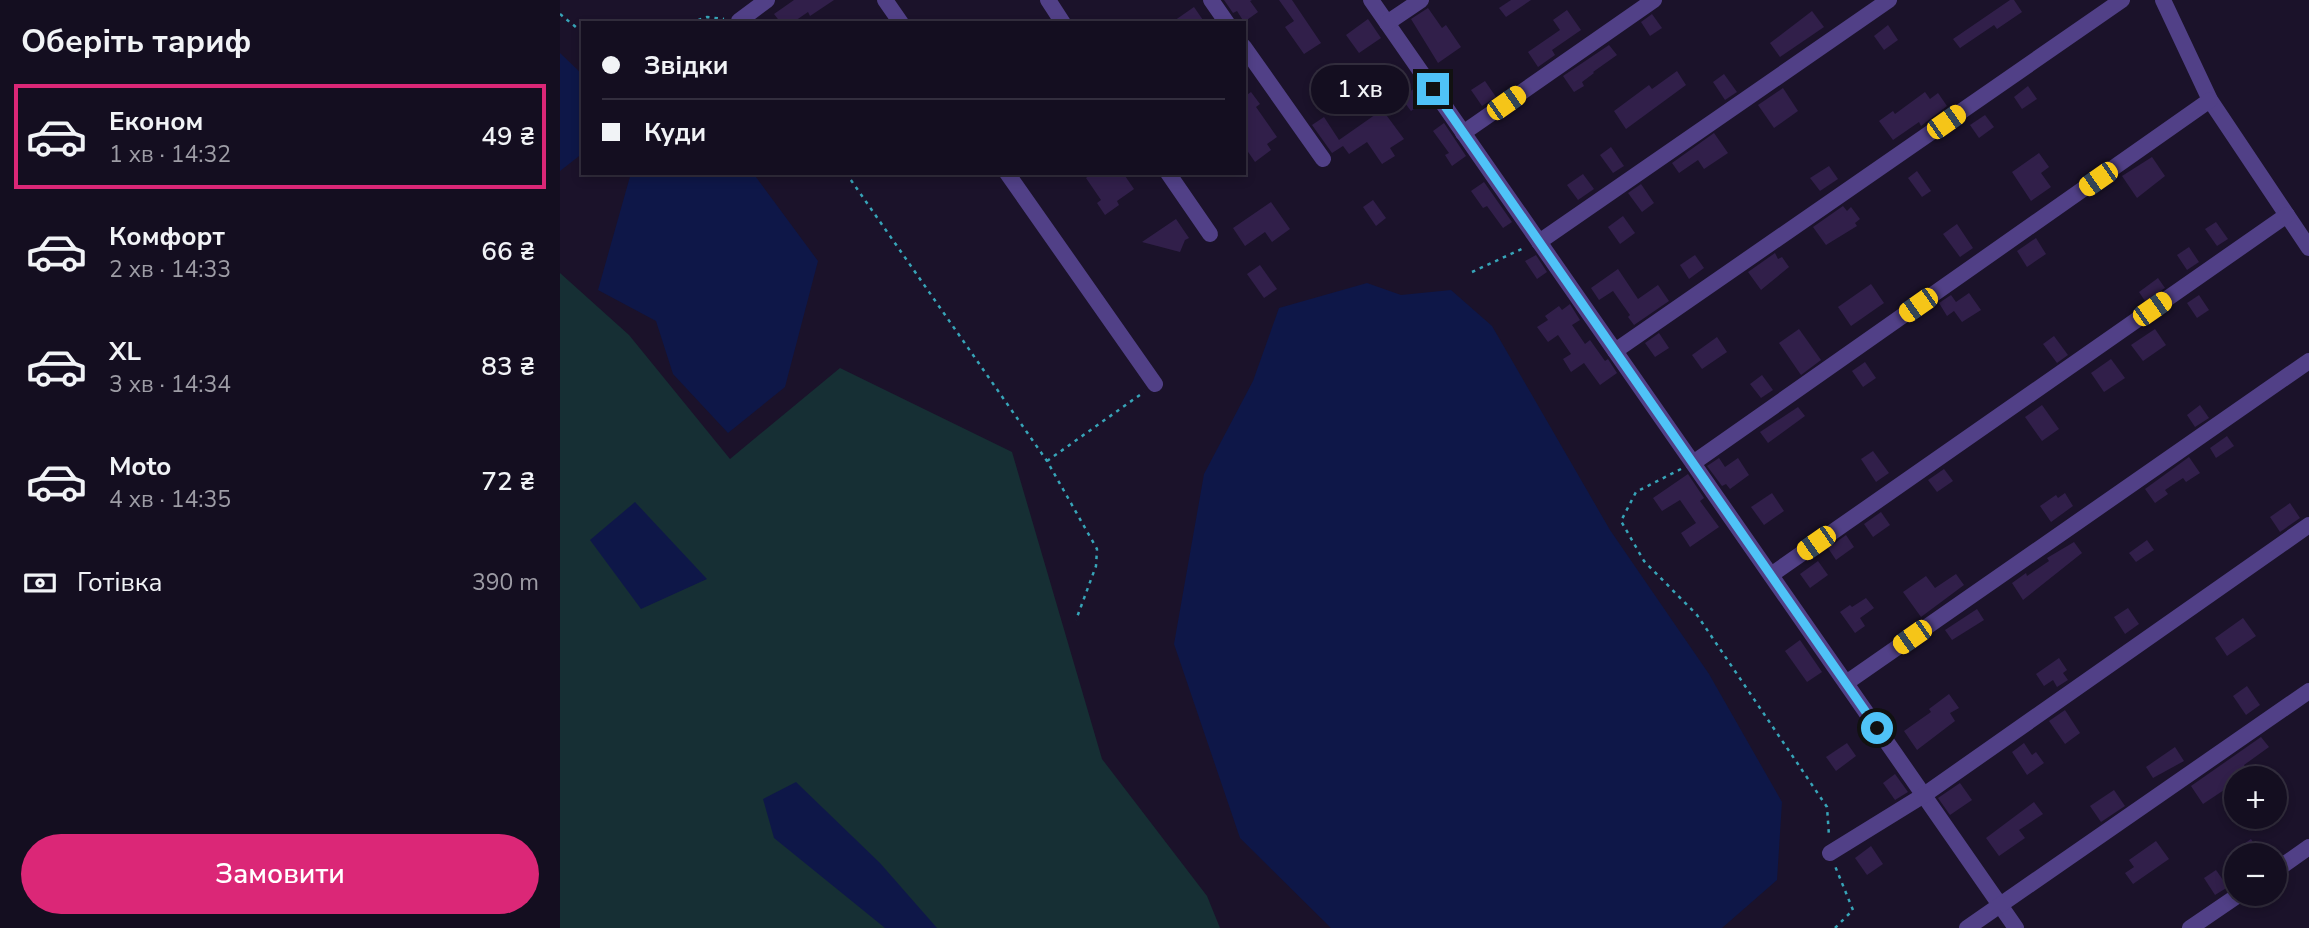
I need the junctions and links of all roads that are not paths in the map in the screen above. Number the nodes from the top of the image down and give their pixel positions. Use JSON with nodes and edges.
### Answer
{"nodes":[{"id":1,"x":767,"y":0,"type":"edge"},
{"id":2,"x":885,"y":0,"type":"edge"},
{"id":3,"x":1048,"y":0,"type":"edge"},
{"id":4,"x":1211,"y":0,"type":"edge"},
{"id":5,"x":1371,"y":0,"type":"edge"},
{"id":6,"x":1421,"y":0,"type":"edge"},
{"id":7,"x":1654,"y":0,"type":"edge"},
{"id":8,"x":1889,"y":0,"type":"edge"},
{"id":9,"x":2122,"y":0,"type":"edge"},
{"id":10,"x":2163,"y":0,"type":"edge"},
{"id":11,"x":739,"y":21,"type":"road end"},
{"id":12,"x":900,"y":21,"type":"edge"},
{"id":13,"x":1062,"y":21,"type":"edge"},
{"id":14,"x":1226,"y":21,"type":"edge"},
{"id":15,"x":1387,"y":23,"type":"junction"},
{"id":16,"x":1246,"y":50,"type":"edge"},
{"id":17,"x":2210,"y":100,"type":"junction"},
{"id":18,"x":1463,"y":133,"type":"junction"},
{"id":19,"x":1323,"y":159,"type":"dead end"},
{"id":20,"x":1008,"y":175,"type":"edge"},
{"id":21,"x":1169,"y":175,"type":"edge"},
{"id":22,"x":2287,"y":215,"type":"junction"},
{"id":23,"x":1210,"y":234,"type":"dead end"},
{"id":24,"x":1539,"y":242,"type":"junction"},
{"id":25,"x":2309,"y":248,"type":"edge"},
{"id":26,"x":1615,"y":351,"type":"junction"},
{"id":27,"x":2309,"y":362,"type":"edge"},
{"id":28,"x":1155,"y":384,"type":"road end"},
{"id":29,"x":1693,"y":463,"type":"junction"},
{"id":30,"x":2309,"y":526,"type":"edge"},
{"id":31,"x":1771,"y":575,"type":"junction"},
{"id":32,"x":1846,"y":683,"type":"junction"},
{"id":33,"x":2309,"y":691,"type":"edge"},
{"id":34,"x":1924,"y":795,"type":"junction"},
{"id":35,"x":2309,"y":847,"type":"edge"},
{"id":36,"x":1830,"y":853,"type":"road end"},
{"id":37,"x":2287,"y":862,"type":"edge"},
{"id":38,"x":2000,"y":905,"type":"junction"},
{"id":39,"x":2224,"y":905,"type":"edge"},
{"id":40,"x":1967,"y":928,"type":"edge"},
{"id":41,"x":2017,"y":928,"type":"edge"},
{"id":42,"x":2190,"y":928,"type":"edge"}],
"edges":[{"from":1,"to":11,"type":"street"},
{"from":2,"to":12,"type":"street"},
{"from":3,"to":13,"type":"street"},
{"from":4,"to":14,"type":"street"},
{"from":5,"to":15,"type":"street"},
{"from":6,"to":15,"type":"street"},
{"from":7,"to":18,"type":"street"},
{"from":8,"to":24,"type":"street"},
{"from":9,"to":26,"type":"street"},
{"from":10,"to":17,"type":"street"},
{"from":15,"to":18,"type":"street"},
{"from":16,"to":19,"type":"street"},
{"from":17,"to":22,"type":"street"},
{"from":17,"to":29,"type":"street"},
{"from":18,"to":24,"type":"street"},
{"from":20,"to":28,"type":"street"},
{"from":21,"to":23,"type":"street"},
{"from":22,"to":25,"type":"street"},
{"from":22,"to":31,"type":"street"},
{"from":24,"to":26,"type":"street"},
{"from":26,"to":29,"type":"street"},
{"from":27,"to":32,"type":"street"},
{"from":29,"to":31,"type":"street"},
{"from":30,"to":34,"type":"street"},
{"from":31,"to":32,"type":"street"},
{"from":32,"to":34,"type":"street"},
{"from":33,"to":38,"type":"street"},
{"from":34,"to":36,"type":"street"},
{"from":34,"to":38,"type":"street"},
{"from":35,"to":37,"type":"street"},
{"from":38,"to":40,"type":"street"},
{"from":38,"to":41,"type":"street"},
{"from":39,"to":42,"type":"street"}]}
